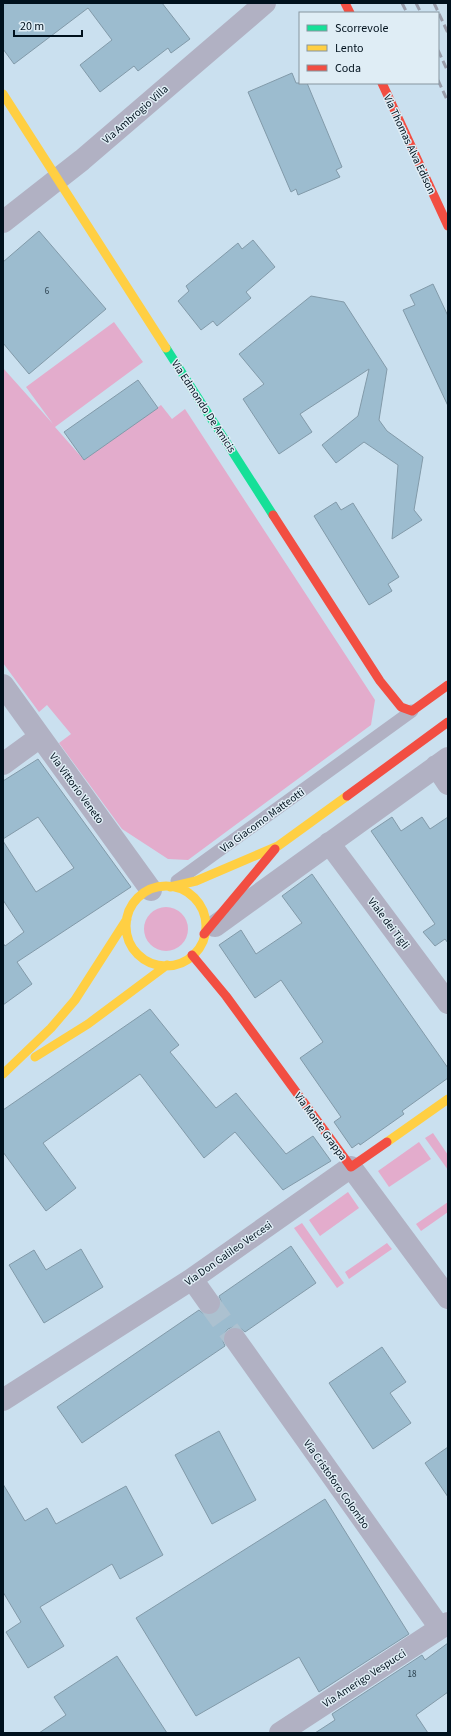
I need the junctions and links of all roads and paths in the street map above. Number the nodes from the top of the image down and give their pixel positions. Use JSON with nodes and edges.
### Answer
{"nodes":[{"id":1,"x":265,"y":3,"type":"edge"},
{"id":2,"x":345,"y":3,"type":"edge"},
{"id":3,"x":350,"y":12,"type":"edge"},
{"id":4,"x":382,"y":84,"type":"edge"},
{"id":5,"x":3,"y":94,"type":"edge"},
{"id":6,"x":57,"y":179,"type":"junction"},
{"id":7,"x":3,"y":222,"type":"edge"},
{"id":8,"x":448,"y":226,"type":"edge"},
{"id":9,"x":3,"y":685,"type":"edge"},
{"id":10,"x":448,"y":685,"type":"edge"},
{"id":11,"x":412,"y":711,"type":"junction"},
{"id":12,"x":448,"y":722,"type":"edge"},
{"id":13,"x":40,"y":737,"type":"junction"},
{"id":14,"x":3,"y":764,"type":"edge"},
{"id":15,"x":444,"y":769,"type":"edge"},
{"id":16,"x":329,"y":844,"type":"junction"},
{"id":17,"x":278,"y":846,"type":"junction"},
{"id":18,"x":160,"y":888,"type":"junction"},
{"id":19,"x":127,"y":919,"type":"junction"},
{"id":20,"x":204,"y":934,"type":"junction"},
{"id":21,"x":192,"y":955,"type":"junction"},
{"id":22,"x":167,"y":965,"type":"junction"},
{"id":23,"x":448,"y":1003,"type":"edge"},
{"id":24,"x":3,"y":1075,"type":"edge"},
{"id":25,"x":448,"y":1099,"type":"edge"},
{"id":26,"x":351,"y":1167,"type":"junction"},
{"id":27,"x":192,"y":1279,"type":"junction"},
{"id":28,"x":448,"y":1298,"type":"edge"},
{"id":29,"x":209,"y":1303,"type":"tunnel mouth"},
{"id":30,"x":235,"y":1339,"type":"tunnel mouth"},
{"id":31,"x":3,"y":1400,"type":"edge"},
{"id":32,"x":444,"y":1625,"type":"edge"},
{"id":33,"x":280,"y":1733,"type":"edge"}],
"edges":[{"from":1,"to":6,"type":"street","name":"Via Ambrogio Villa"},
{"from":2,"to":3,"type":"street"},
{"from":4,"to":8,"type":"street","name":"Via Thomas Alva Edison"},
{"from":5,"to":6,"type":"street","name":"Via Edmondo De Amicis"},
{"from":6,"to":7,"type":"street","name":"Via Ambrogio Villa"},
{"from":6,"to":11,"type":"street","name":"Via Edmondo De Amicis"},
{"from":9,"to":13,"type":"street","name":"Via Vittorio Veneto"},
{"from":10,"to":11,"type":"street","name":"Via Giacomo Matteotti"},
{"from":11,"to":18,"type":"lane","name":"Via Giacomo Matteotti"},
{"from":12,"to":17,"type":"street","name":"Via Giacomo Matteotti"},
{"from":13,"to":14,"type":"street"},
{"from":13,"to":18,"type":"street","name":"Via Vittorio Veneto"},
{"from":15,"to":16,"type":"street"},
{"from":16,"to":20,"type":"street"},
{"from":16,"to":23,"type":"street","name":"Viale dei Tigli"},
{"from":17,"to":18,"type":"street","name":"Via Giacomo Matteotti"},
{"from":17,"to":20,"type":"street","name":"Via Giacomo Matteotti"},
{"from":18,"to":19,"type":"street"},
{"from":18,"to":20,"type":"street"},
{"from":19,"to":22,"type":"street"},
{"from":19,"to":24,"type":"street"},
{"from":20,"to":21,"type":"street"},
{"from":21,"to":22,"type":"street"},
{"from":21,"to":26,"type":"street","name":"Via Monte Grappa"},
{"from":22,"to":24,"type":"street"},
{"from":25,"to":26,"type":"street","name":"Via Don Galileo Vercesi"},
{"from":26,"to":27,"type":"street","name":"Via Don Galileo Vercesi"},
{"from":26,"to":28,"type":"street","name":"Via Monte Grappa"},
{"from":27,"to":29,"type":"street"},
{"from":27,"to":31,"type":"street","name":"Via Don Galileo Vercesi"},
{"from":30,"to":32,"type":"street","name":"Via Cristoforo Colombo"},
{"from":32,"to":33,"type":"street","name":"Via Amerigo Vespucci"}]}
